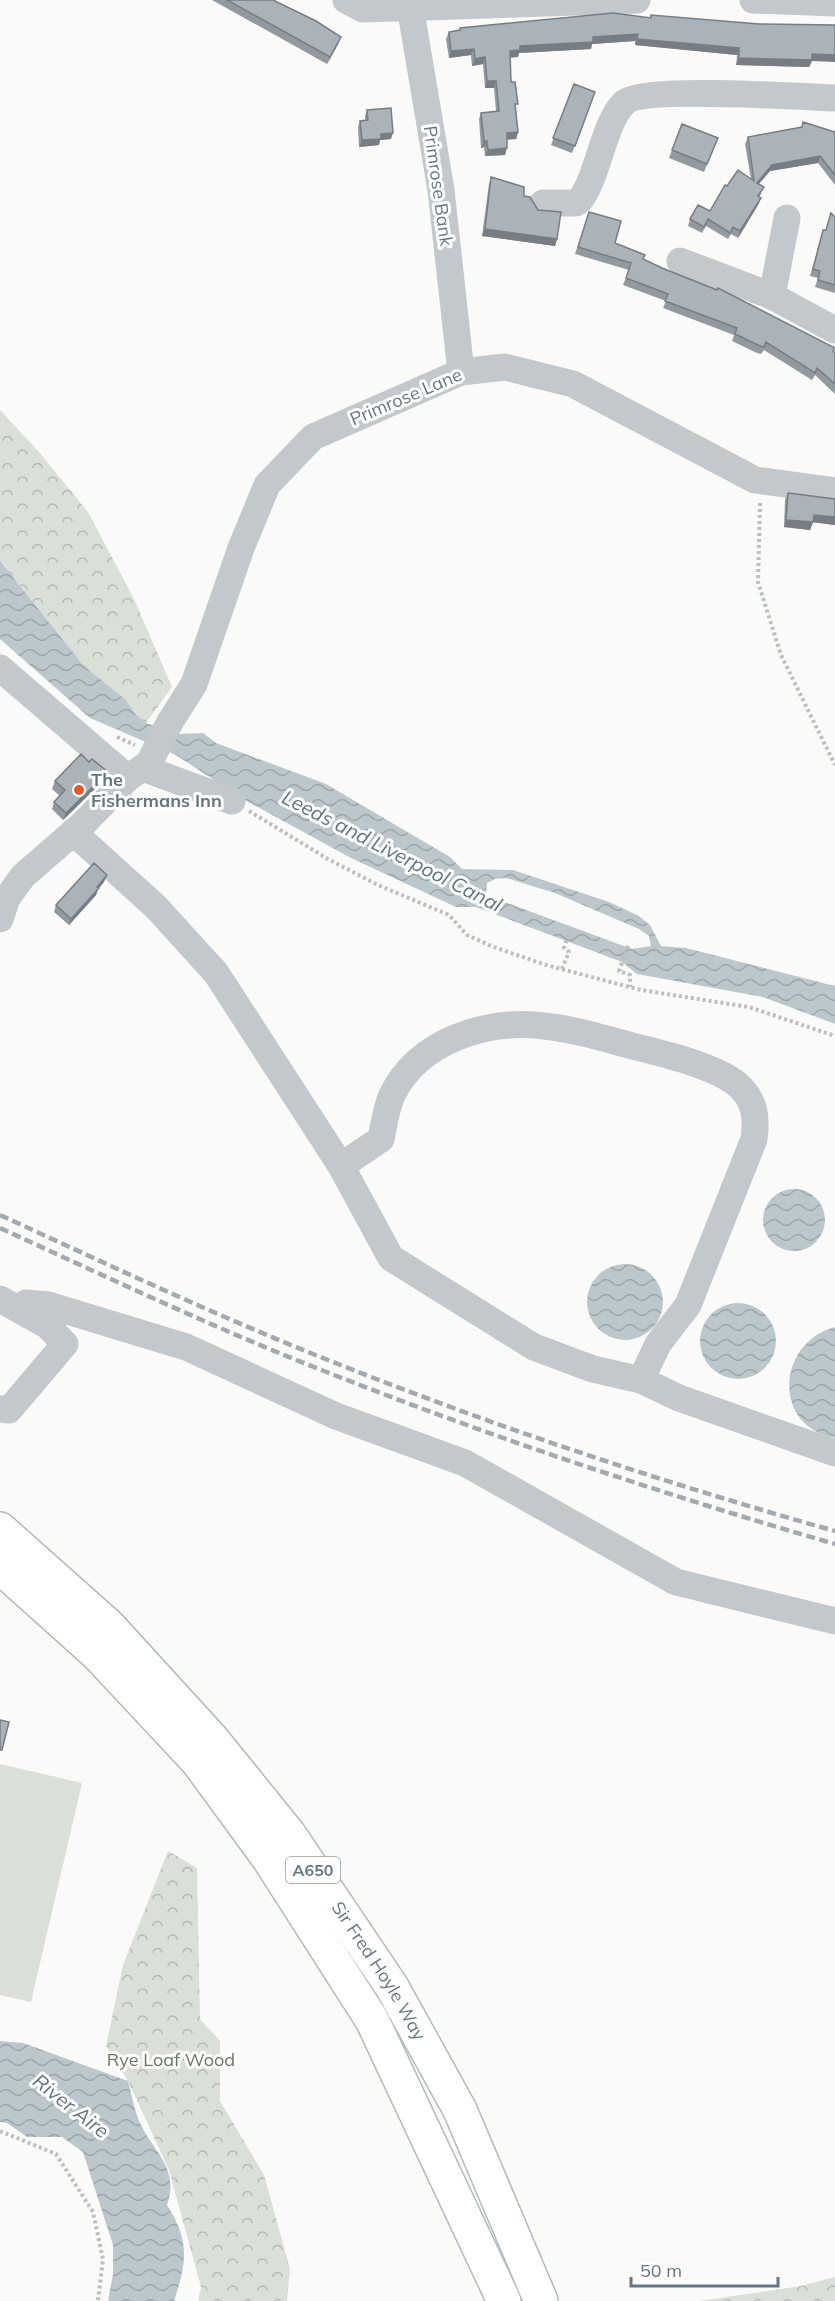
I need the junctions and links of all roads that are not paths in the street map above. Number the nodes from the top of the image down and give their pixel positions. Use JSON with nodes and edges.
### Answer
{"nodes":[{"id":1,"x":346,"y":0,"type":"edge"},
{"id":2,"x":637,"y":0,"type":"edge"},
{"id":3,"x":753,"y":0,"type":"edge"},
{"id":4,"x":835,"y":3,"type":"edge"},
{"id":5,"x":409,"y":4,"type":"edge"},
{"id":6,"x":835,"y":98,"type":"edge"},
{"id":7,"x":543,"y":203,"type":"dead end"},
{"id":8,"x":787,"y":218,"type":"dead end"},
{"id":9,"x":681,"y":261,"type":"dead end"},
{"id":10,"x":772,"y":296,"type":"junction"},
{"id":11,"x":835,"y":330,"type":"edge"},
{"id":12,"x":461,"y":372,"type":"junction"},
{"id":13,"x":835,"y":491,"type":"edge"},
{"id":14,"x":0,"y":668,"type":"edge"},
{"id":15,"x":140,"y":764,"type":"junction"},
{"id":16,"x":232,"y":801,"type":"road end"},
{"id":17,"x":73,"y":832,"type":"junction"},
{"id":18,"x":2,"y":904,"type":"edge"},
{"id":19,"x":341,"y":1166,"type":"junction"},
{"id":20,"x":10,"y":1304,"type":"edge"},
{"id":21,"x":641,"y":1380,"type":"junction"},
{"id":22,"x":0,"y":1409,"type":"edge"},
{"id":23,"x":835,"y":1453,"type":"edge"},
{"id":24,"x":0,"y":1529,"type":"edge"},
{"id":25,"x":0,"y":1568,"type":"edge"},
{"id":26,"x":835,"y":1621,"type":"edge"},
{"id":27,"x":535,"y":2290,"type":"edge"},
{"id":28,"x":502,"y":2296,"type":"edge"}],
"edges":[{"from":1,"to":5,"type":"street"},
{"from":2,"to":5,"type":"street"},
{"from":3,"to":4,"type":"street"},
{"from":5,"to":12,"type":"street","name":"Primrose Bank"},
{"from":6,"to":7,"type":"street"},
{"from":8,"to":10,"type":"street"},
{"from":9,"to":10,"type":"street"},
{"from":10,"to":11,"type":"street"},
{"from":12,"to":13,"type":"street","name":"Primrose Lane"},
{"from":12,"to":15,"type":"street","name":"Primrose Lane","bridge":true},
{"from":14,"to":15,"type":"street"},
{"from":15,"to":16,"type":"street"},
{"from":15,"to":17,"type":"street","name":"Primrose Lane"},
{"from":17,"to":18,"type":"street","name":"Primrose Lane"},
{"from":17,"to":19,"type":"street"},
{"from":19,"to":21,"type":"street"},
{"from":19,"to":21,"type":"street"},
{"from":20,"to":22,"type":"street"},
{"from":20,"to":26,"type":"street"},
{"from":21,"to":23,"type":"street"},
{"from":24,"to":27,"type":"highway","name":"Sir Fred Hoyle Way","number":"A650"},
{"from":25,"to":28,"type":"highway","name":"Sir Fred Hoyle Way","number":"A650"}]}
